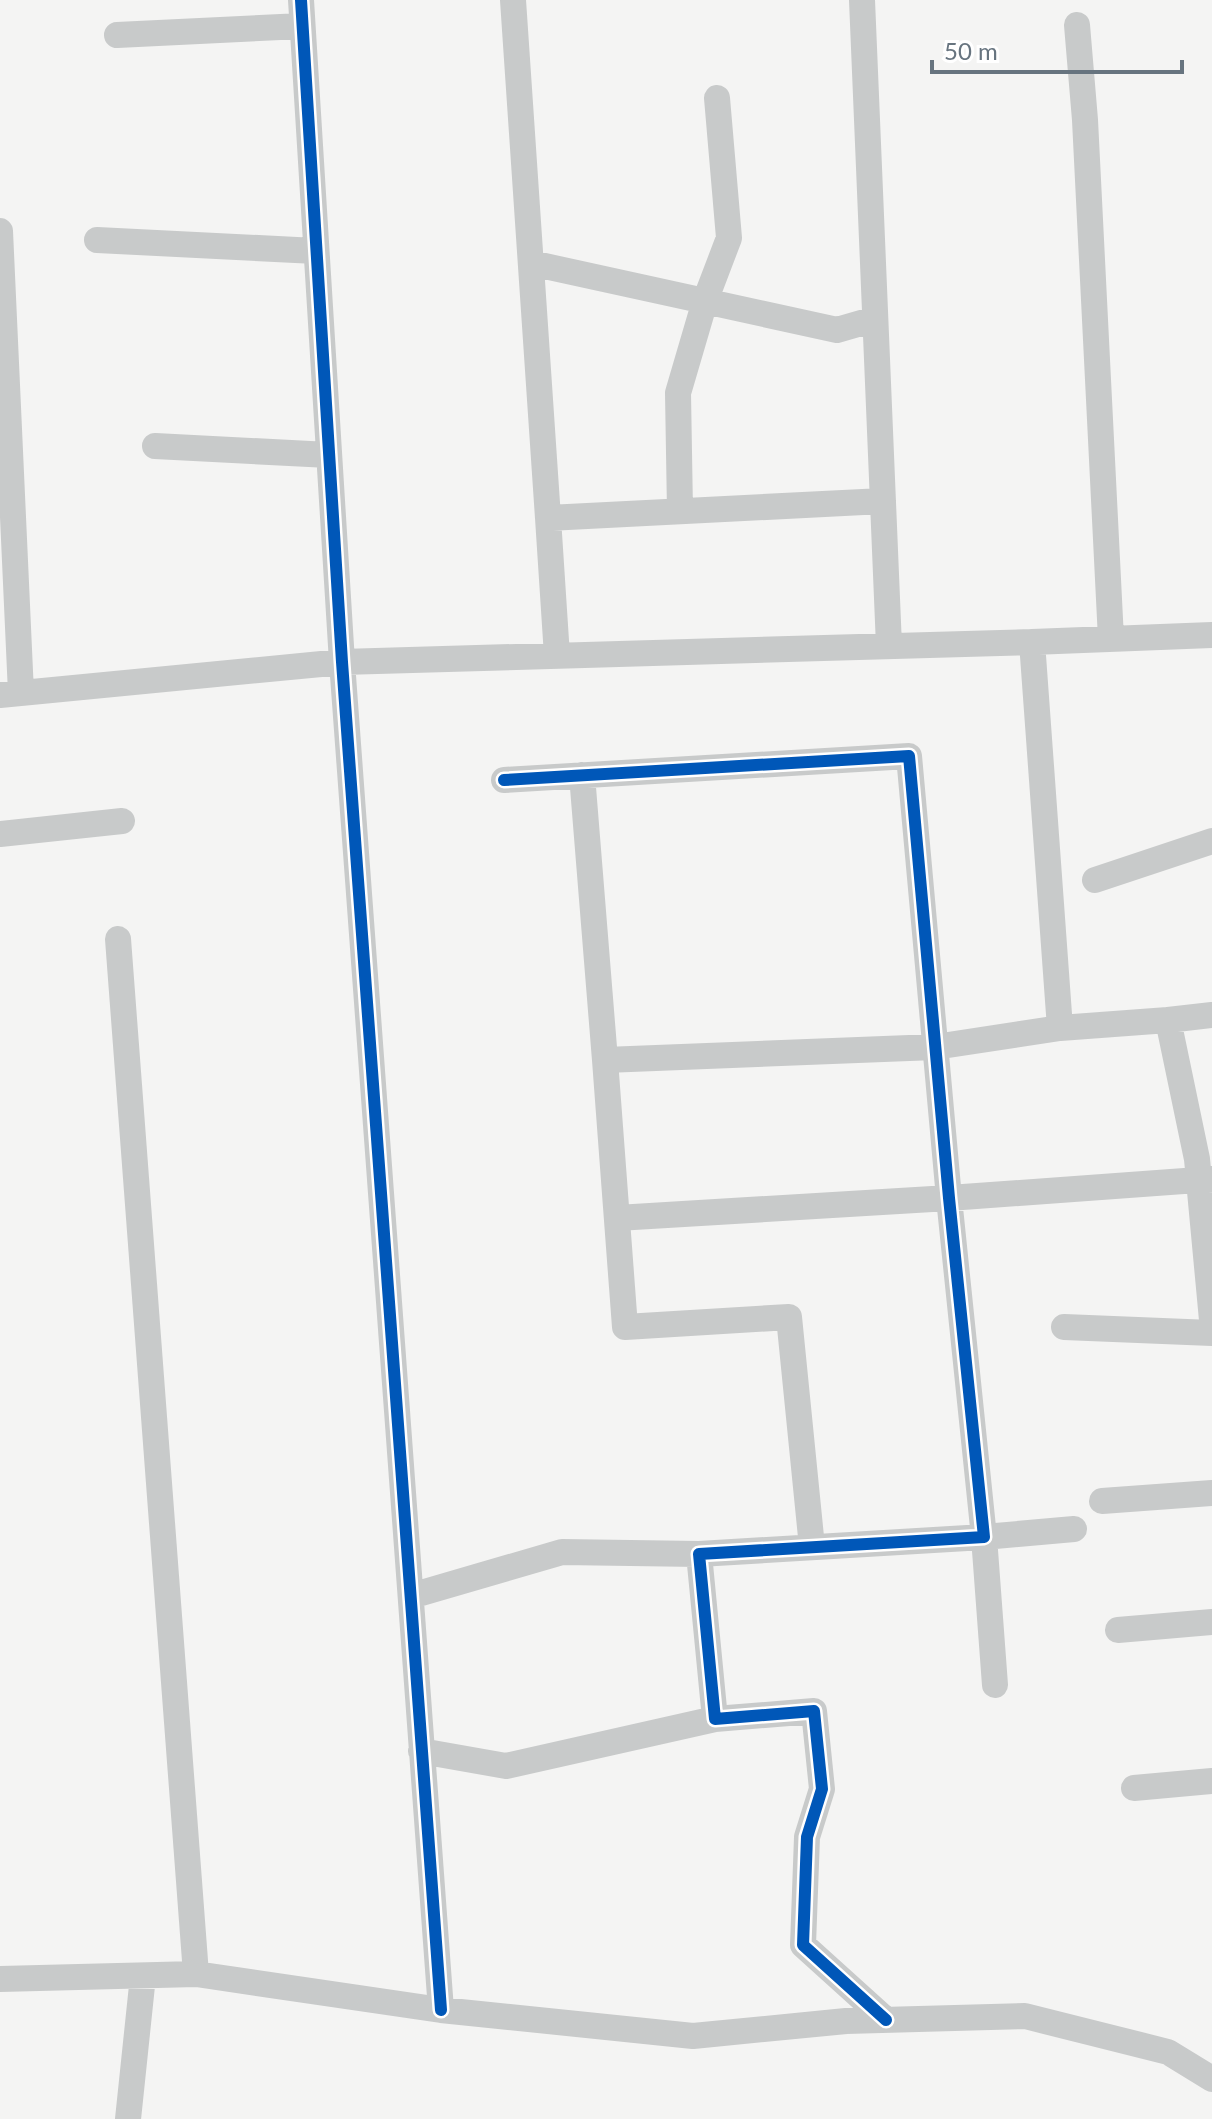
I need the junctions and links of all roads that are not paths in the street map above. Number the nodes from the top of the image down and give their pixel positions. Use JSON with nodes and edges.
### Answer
{"nodes":[{"id":1,"x":513,"y":0,"type":"edge"},
{"id":2,"x":862,"y":0,"type":"edge"},
{"id":3,"x":301,"y":13,"type":"edge"},
{"id":4,"x":1077,"y":25,"type":"dead end"},
{"id":5,"x":117,"y":35,"type":"dead end"},
{"id":6,"x":717,"y":98,"type":"dead end"},
{"id":7,"x":0,"y":231,"type":"edge"},
{"id":8,"x":97,"y":240,"type":"dead end"},
{"id":9,"x":316,"y":251,"type":"junction"},
{"id":10,"x":531,"y":263,"type":"junction"},
{"id":11,"x":705,"y":301,"type":"junction"},
{"id":12,"x":875,"y":319,"type":"junction"},
{"id":13,"x":155,"y":446,"type":"dead end"},
{"id":14,"x":329,"y":455,"type":"junction"},
{"id":15,"x":883,"y":501,"type":"junction"},
{"id":16,"x":680,"y":511,"type":"junction"},
{"id":17,"x":548,"y":518,"type":"junction"},
{"id":18,"x":1212,"y":635,"type":"edge"},
{"id":19,"x":1111,"y":639,"type":"junction"},
{"id":20,"x":1032,"y":642,"type":"junction"},
{"id":21,"x":889,"y":646,"type":"junction"},
{"id":22,"x":557,"y":656,"type":"junction"},
{"id":23,"x":342,"y":662,"type":"junction"},
{"id":24,"x":11,"y":694,"type":"edge"},
{"id":25,"x":582,"y":775,"type":"junction"},
{"id":26,"x":504,"y":780,"type":"dead end"},
{"id":27,"x":122,"y":821,"type":"dead end"},
{"id":28,"x":0,"y":834,"type":"edge"},
{"id":29,"x":1212,"y":841,"type":"edge"},
{"id":30,"x":1095,"y":880,"type":"dead end"},
{"id":31,"x":118,"y":939,"type":"dead end"},
{"id":32,"x":1212,"y":1015,"type":"edge"},
{"id":33,"x":1168,"y":1020,"type":"junction"},
{"id":34,"x":1060,"y":1028,"type":"junction"},
{"id":35,"x":935,"y":1047,"type":"junction"},
{"id":36,"x":605,"y":1060,"type":"junction"},
{"id":37,"x":1205,"y":1180,"type":"edge"},
{"id":38,"x":949,"y":1198,"type":"junction"},
{"id":39,"x":617,"y":1218,"type":"junction"},
{"id":40,"x":1212,"y":1320,"type":"edge"},
{"id":41,"x":1064,"y":1327,"type":"dead end"},
{"id":42,"x":1212,"y":1333,"type":"edge"},
{"id":43,"x":1212,"y":1493,"type":"edge"},
{"id":44,"x":1102,"y":1501,"type":"dead end"},
{"id":45,"x":1074,"y":1529,"type":"dead end"},
{"id":46,"x":984,"y":1537,"type":"junction"},
{"id":47,"x":812,"y":1547,"type":"junction"},
{"id":48,"x":699,"y":1554,"type":"junction"},
{"id":49,"x":411,"y":1596,"type":"junction"},
{"id":50,"x":1212,"y":1622,"type":"edge"},
{"id":51,"x":1118,"y":1630,"type":"dead end"},
{"id":52,"x":995,"y":1685,"type":"dead end"},
{"id":53,"x":715,"y":1719,"type":"junction"},
{"id":54,"x":421,"y":1751,"type":"junction"},
{"id":55,"x":1212,"y":1781,"type":"edge"},
{"id":56,"x":1134,"y":1788,"type":"dead end"},
{"id":57,"x":196,"y":1974,"type":"junction"},
{"id":58,"x":143,"y":1976,"type":"junction"},
{"id":59,"x":0,"y":1979,"type":"edge"},
{"id":60,"x":441,"y":2010,"type":"junction"},
{"id":61,"x":886,"y":2020,"type":"junction"},
{"id":62,"x":1212,"y":2079,"type":"edge"},
{"id":63,"x":128,"y":2119,"type":"edge"}],
"edges":[{"from":1,"to":10,"type":"street"},
{"from":2,"to":12,"type":"street"},
{"from":3,"to":5,"type":"street"},
{"from":3,"to":9,"type":"street"},
{"from":4,"to":19,"type":"street"},
{"from":6,"to":11,"type":"street"},
{"from":7,"to":24,"type":"street"},
{"from":8,"to":9,"type":"street"},
{"from":9,"to":14,"type":"street"},
{"from":10,"to":11,"type":"street"},
{"from":10,"to":17,"type":"street"},
{"from":11,"to":12,"type":"street"},
{"from":11,"to":16,"type":"street"},
{"from":12,"to":15,"type":"street"},
{"from":13,"to":14,"type":"street"},
{"from":14,"to":23,"type":"street"},
{"from":15,"to":16,"type":"street"},
{"from":15,"to":21,"type":"street"},
{"from":16,"to":17,"type":"street"},
{"from":17,"to":22,"type":"street"},
{"from":18,"to":19,"type":"street"},
{"from":19,"to":20,"type":"street"},
{"from":20,"to":21,"type":"street"},
{"from":20,"to":34,"type":"street"},
{"from":21,"to":22,"type":"street"},
{"from":22,"to":23,"type":"street"},
{"from":23,"to":24,"type":"street"},
{"from":23,"to":49,"type":"street"},
{"from":25,"to":26,"type":"street"},
{"from":25,"to":35,"type":"street"},
{"from":25,"to":36,"type":"street"},
{"from":27,"to":28,"type":"street"},
{"from":29,"to":30,"type":"street"},
{"from":31,"to":57,"type":"street"},
{"from":32,"to":33,"type":"street"},
{"from":33,"to":34,"type":"street"},
{"from":33,"to":37,"type":"street"},
{"from":34,"to":35,"type":"street"},
{"from":35,"to":36,"type":"street"},
{"from":35,"to":38,"type":"street"},
{"from":36,"to":39,"type":"street"},
{"from":37,"to":38,"type":"street"},
{"from":37,"to":40,"type":"street"},
{"from":38,"to":39,"type":"street"},
{"from":38,"to":46,"type":"street"},
{"from":39,"to":47,"type":"street"},
{"from":41,"to":42,"type":"street"},
{"from":43,"to":44,"type":"street"},
{"from":45,"to":46,"type":"street"},
{"from":46,"to":47,"type":"street"},
{"from":46,"to":52,"type":"street"},
{"from":47,"to":48,"type":"street"},
{"from":48,"to":49,"type":"street"},
{"from":48,"to":53,"type":"street"},
{"from":49,"to":54,"type":"street"},
{"from":50,"to":51,"type":"street"},
{"from":53,"to":54,"type":"street"},
{"from":53,"to":61,"type":"street"},
{"from":54,"to":60,"type":"street"},
{"from":55,"to":56,"type":"street"},
{"from":57,"to":58,"type":"street"},
{"from":57,"to":60,"type":"street"},
{"from":58,"to":59,"type":"street"},
{"from":58,"to":63,"type":"street"},
{"from":60,"to":61,"type":"street"},
{"from":61,"to":62,"type":"street"}]}
